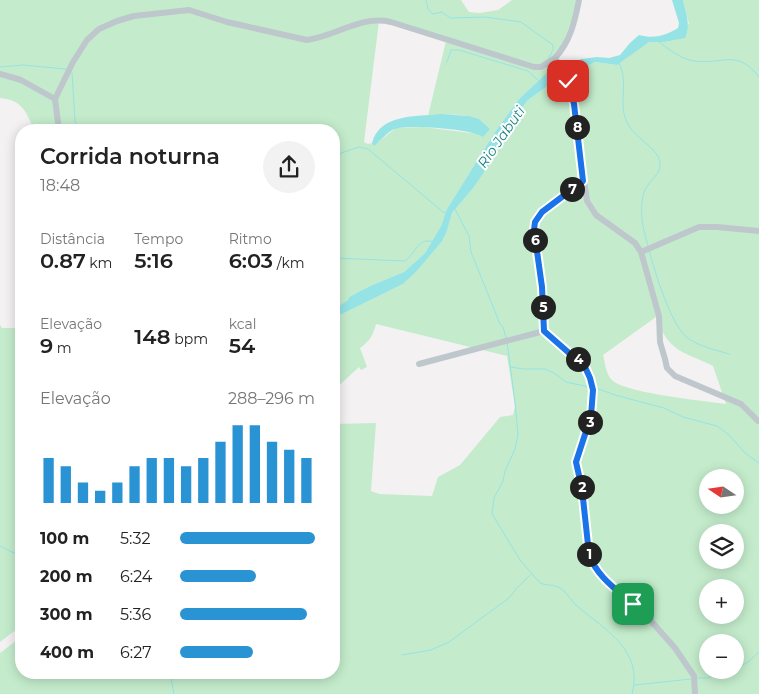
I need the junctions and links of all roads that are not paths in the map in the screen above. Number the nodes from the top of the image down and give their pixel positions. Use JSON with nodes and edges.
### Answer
{"nodes":[{"id":1,"x":579,"y":0,"type":"edge"},
{"id":2,"x":555,"y":58,"type":"junction"},
{"id":3,"x":0,"y":74,"type":"edge"},
{"id":4,"x":55,"y":99,"type":"junction"},
{"id":5,"x":58,"y":124,"type":"edge"},
{"id":6,"x":583,"y":181,"type":"junction"},
{"id":7,"x":759,"y":231,"type":"edge"},
{"id":8,"x":641,"y":252,"type":"junction"},
{"id":9,"x":544,"y":331,"type":"junction"},
{"id":10,"x":419,"y":364,"type":"dead end"},
{"id":11,"x":758,"y":421,"type":"dead end"},
{"id":12,"x":695,"y":694,"type":"edge"}],
"edges":[{"from":1,"to":2,"type":"street"},
{"from":2,"to":4,"type":"street"},
{"from":2,"to":6,"type":"street"},
{"from":3,"to":4,"type":"street"},
{"from":4,"to":5,"type":"street"},
{"from":6,"to":8,"type":"street"},
{"from":6,"to":9,"type":"street"},
{"from":7,"to":8,"type":"street"},
{"from":8,"to":11,"type":"street"},
{"from":9,"to":10,"type":"street"},
{"from":9,"to":12,"type":"street"}]}
